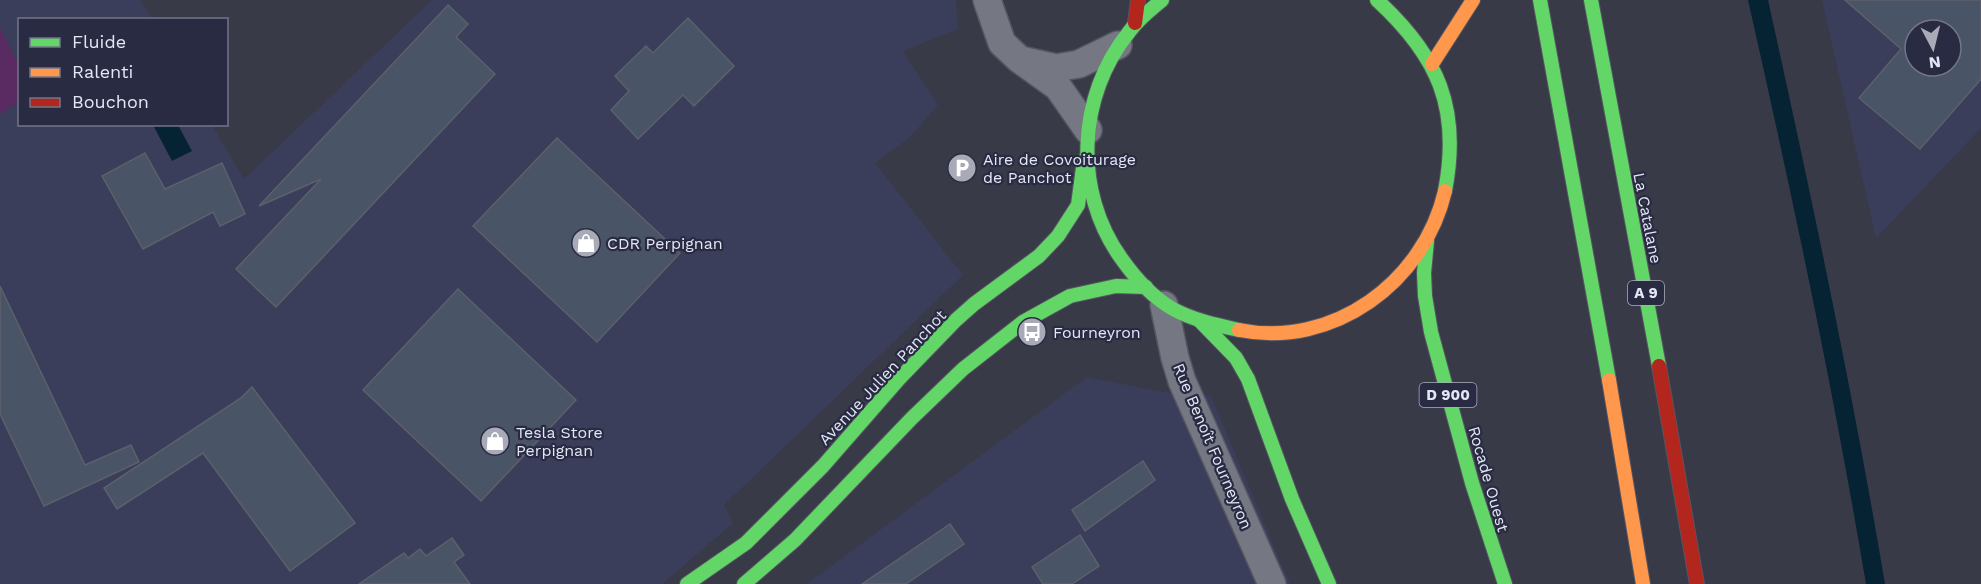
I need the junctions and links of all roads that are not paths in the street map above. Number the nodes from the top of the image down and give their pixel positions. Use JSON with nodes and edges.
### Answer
{"nodes":[{"id":1,"x":987,"y":0,"type":"edge"},
{"id":2,"x":1138,"y":0,"type":"edge"},
{"id":3,"x":1162,"y":0,"type":"edge"},
{"id":4,"x":1377,"y":0,"type":"edge"},
{"id":5,"x":1473,"y":0,"type":"edge"},
{"id":6,"x":1540,"y":0,"type":"edge"},
{"id":7,"x":1591,"y":1,"type":"edge"},
{"id":8,"x":1135,"y":23,"type":"junction"},
{"id":9,"x":1118,"y":45,"type":"junction"},
{"id":10,"x":1019,"y":59,"type":"junction"},
{"id":11,"x":1432,"y":64,"type":"junction"},
{"id":12,"x":1087,"y":138,"type":"junction"},
{"id":13,"x":1427,"y":241,"type":"junction"},
{"id":14,"x":1155,"y":296,"type":"junction"},
{"id":15,"x":1200,"y":321,"type":"junction"},
{"id":16,"x":687,"y":584,"type":"edge"},
{"id":17,"x":744,"y":584,"type":"edge"},
{"id":18,"x":1272,"y":584,"type":"edge"},
{"id":19,"x":1329,"y":584,"type":"edge"},
{"id":20,"x":1505,"y":584,"type":"edge"},
{"id":21,"x":1643,"y":584,"type":"edge"},
{"id":22,"x":1697,"y":584,"type":"edge"}],
"edges":[{"from":1,"to":10,"type":"street"},
{"from":2,"to":8,"type":"main road"},
{"from":3,"to":8,"type":"main road"},
{"from":4,"to":11,"type":"main road"},
{"from":5,"to":11,"type":"main road"},
{"from":6,"to":21,"type":"main road"},
{"from":7,"to":22,"type":"main road","name":"La Catalane","number":"A 9"},
{"from":8,"to":9,"type":"main road"},
{"from":9,"to":10,"type":"street"},
{"from":9,"to":12,"type":"main road"},
{"from":10,"to":12,"type":"street"},
{"from":11,"to":13,"type":"main road"},
{"from":12,"to":14,"type":"main road"},
{"from":12,"to":16,"type":"main road","name":"Avenue Julien Panchot"},
{"from":13,"to":15,"type":"main road"},
{"from":13,"to":20,"type":"main road","name":"Rocade Ouest","number":"D 900"},
{"from":14,"to":15,"type":"main road"},
{"from":14,"to":17,"type":"main road"},
{"from":14,"to":18,"type":"street","name":"Rue Benoît Fourneyron"},
{"from":15,"to":19,"type":"main road"}]}
